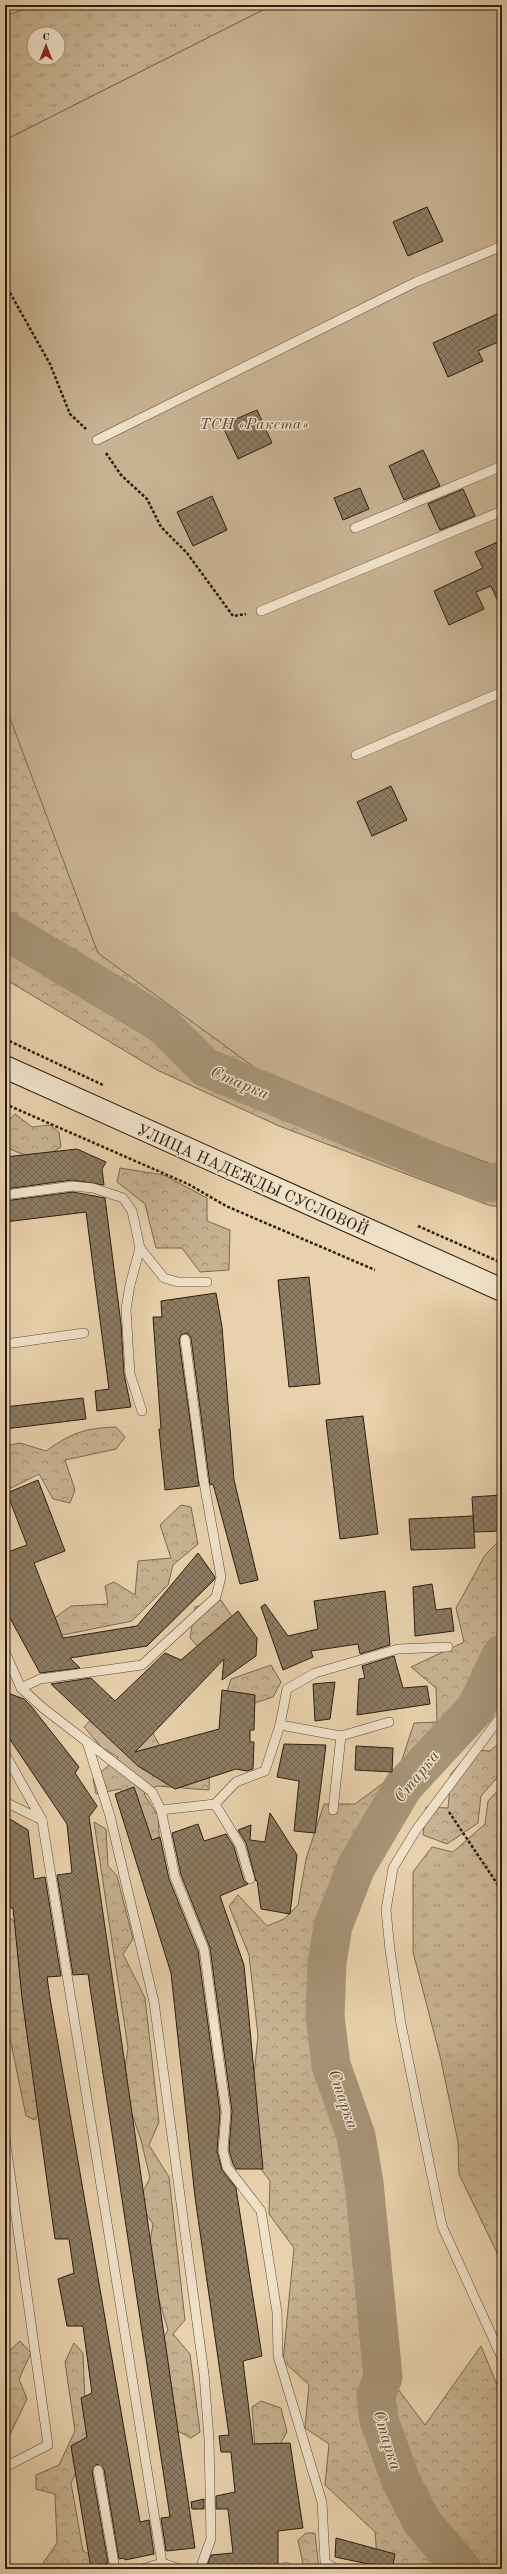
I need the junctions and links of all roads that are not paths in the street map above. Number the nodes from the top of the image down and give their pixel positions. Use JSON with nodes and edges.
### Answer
{"nodes":[{"id":1,"x":502,"y":246,"type":"edge"},
{"id":2,"x":97,"y":440,"type":"road end"},
{"id":3,"x":502,"y":466,"type":"edge"},
{"id":4,"x":502,"y":511,"type":"edge"},
{"id":5,"x":355,"y":528,"type":"dead end"},
{"id":6,"x":261,"y":611,"type":"road end"},
{"id":7,"x":502,"y":692,"type":"edge"},
{"id":8,"x":356,"y":754,"type":"dead end"},
{"id":9,"x":5,"y":1067,"type":"edge"},
{"id":10,"x":5,"y":1195,"type":"edge"},
{"id":11,"x":140,"y":1248,"type":"junction"},
{"id":12,"x":207,"y":1282,"type":"dead end"},
{"id":13,"x":502,"y":1290,"type":"edge"},
{"id":14,"x":84,"y":1333,"type":"dead end"},
{"id":15,"x":186,"y":1339,"type":"dead end"},
{"id":16,"x":5,"y":1344,"type":"edge"},
{"id":17,"x":142,"y":1411,"type":"dead end"},
{"id":18,"x":448,"y":1647,"type":"dead end"},
{"id":19,"x":5,"y":1652,"type":"edge"},
{"id":20,"x":21,"y":1688,"type":"junction"},
{"id":21,"x":502,"y":1715,"type":"edge"},
{"id":22,"x":389,"y":1722,"type":"dead end"},
{"id":23,"x":280,"y":1724,"type":"junction"},
{"id":24,"x":341,"y":1736,"type":"junction"},
{"id":25,"x":87,"y":1742,"type":"junction"},
{"id":26,"x":5,"y":1754,"type":"edge"},
{"id":27,"x":5,"y":1802,"type":"edge"},
{"id":28,"x":215,"y":1804,"type":"junction"},
{"id":29,"x":161,"y":1810,"type":"junction"},
{"id":30,"x":333,"y":1810,"type":"dead end"},
{"id":31,"x":42,"y":1820,"type":"junction"},
{"id":32,"x":250,"y":1879,"type":"dead end"},
{"id":33,"x":5,"y":2138,"type":"edge"},
{"id":34,"x":502,"y":2358,"type":"edge"},
{"id":35,"x":5,"y":2467,"type":"edge"},
{"id":36,"x":98,"y":2470,"type":"dead end"},
{"id":37,"x":162,"y":2563,"type":"junction"},
{"id":38,"x":115,"y":2569,"type":"edge"},
{"id":39,"x":142,"y":2569,"type":"edge"},
{"id":40,"x":180,"y":2569,"type":"edge"},
{"id":41,"x":200,"y":2569,"type":"edge"},
{"id":42,"x":336,"y":2569,"type":"edge"}],
"edges":[{"from":1,"to":2,"type":"lane"},
{"from":3,"to":5,"type":"lane"},
{"from":4,"to":6,"type":"lane"},
{"from":7,"to":8,"type":"lane"},
{"from":9,"to":13,"type":"main road","name":"УЛИЦА НАДЕЖДЫ СУСЛОВОЙ"},
{"from":10,"to":11,"type":"lane"},
{"from":11,"to":12,"type":"lane"},
{"from":11,"to":17,"type":"lane"},
{"from":14,"to":16,"type":"lane"},
{"from":15,"to":20,"type":"lane"},
{"from":18,"to":23,"type":"lane"},
{"from":19,"to":20,"type":"lane"},
{"from":20,"to":25,"type":"lane"},
{"from":21,"to":34,"type":"lane"},
{"from":22,"to":24,"type":"lane"},
{"from":23,"to":24,"type":"lane"},
{"from":23,"to":28,"type":"lane"},
{"from":24,"to":30,"type":"lane"},
{"from":25,"to":29,"type":"lane"},
{"from":25,"to":41,"type":"lane"},
{"from":26,"to":31,"type":"lane"},
{"from":27,"to":31,"type":"lane"},
{"from":28,"to":29,"type":"lane"},
{"from":28,"to":32,"type":"lane"},
{"from":29,"to":42,"type":"lane"},
{"from":31,"to":37,"type":"lane"},
{"from":33,"to":35,"type":"lane"},
{"from":36,"to":38,"type":"lane"},
{"from":37,"to":39,"type":"lane"},
{"from":37,"to":40,"type":"lane"}]}
